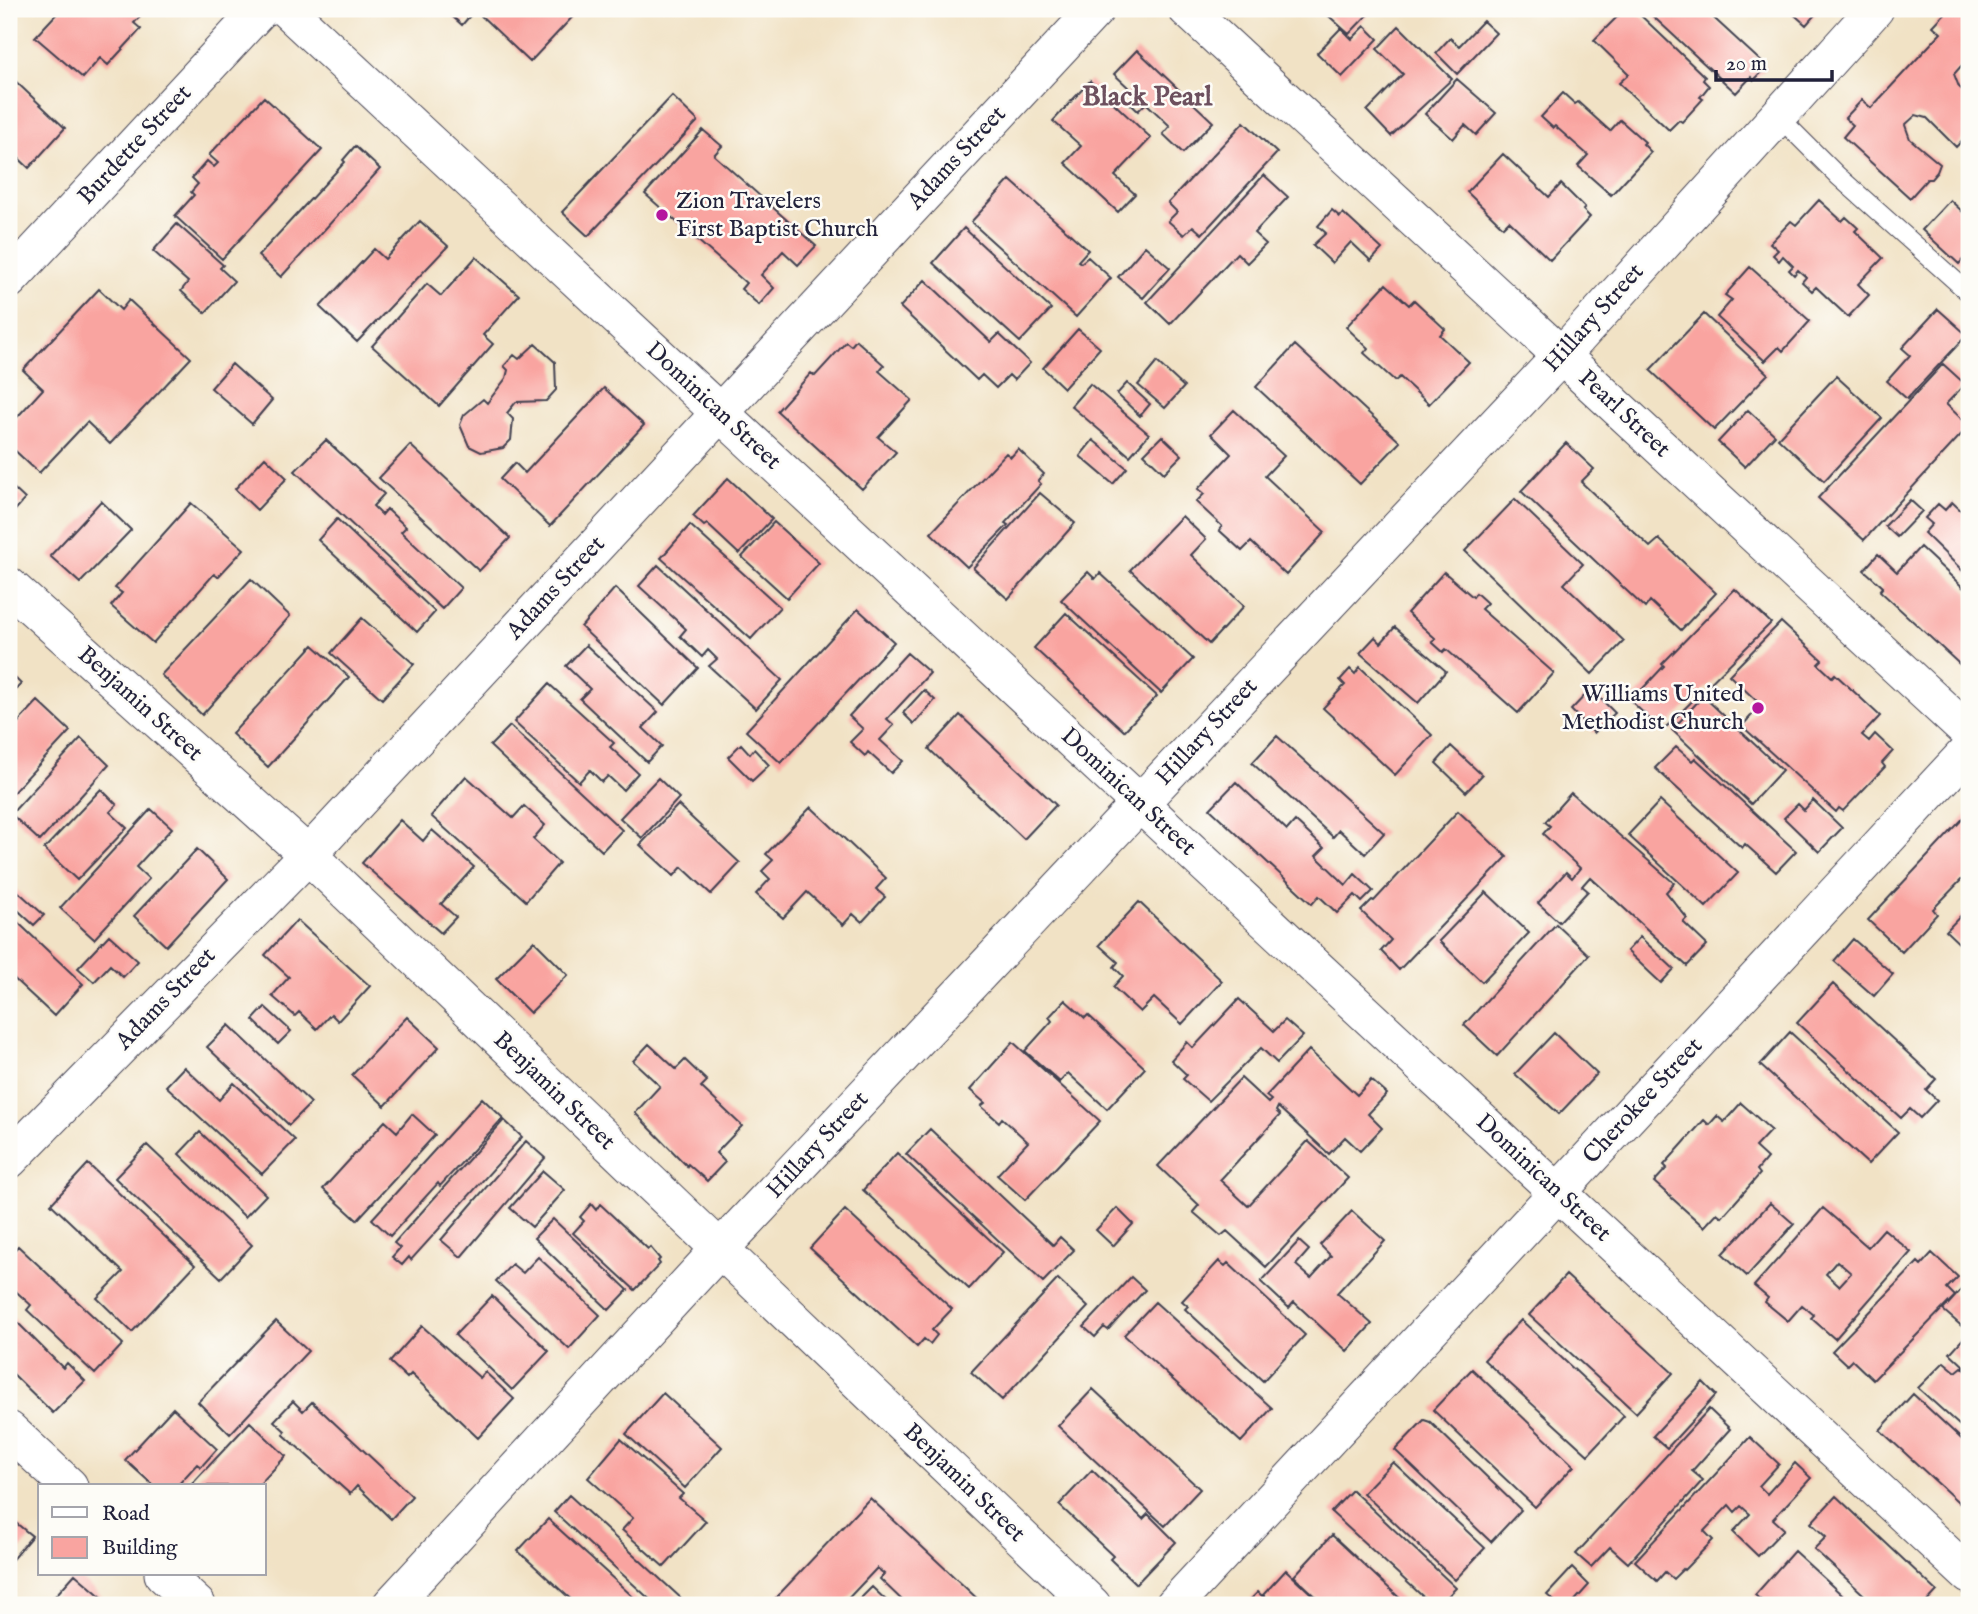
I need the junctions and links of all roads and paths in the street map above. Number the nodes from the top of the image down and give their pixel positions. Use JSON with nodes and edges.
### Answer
{"nodes":[{"id":1,"x":261,"y":9,"type":"edge"},
{"id":2,"x":286,"y":9,"type":"edge"},
{"id":3,"x":1096,"y":9,"type":"edge"},
{"id":4,"x":1187,"y":9,"type":"edge"},
{"id":5,"x":1875,"y":9,"type":"edge"},
{"id":6,"x":1778,"y":116,"type":"junction"},
{"id":7,"x":9,"y":280,"type":"edge"},
{"id":8,"x":1969,"y":293,"type":"edge"},
{"id":9,"x":1561,"y":356,"type":"junction"},
{"id":10,"x":720,"y":413,"type":"junction"},
{"id":11,"x":9,"y":586,"type":"edge"},
{"id":12,"x":1969,"y":733,"type":"edge"},
{"id":13,"x":1969,"y":750,"type":"edge"},
{"id":14,"x":1140,"y":803,"type":"junction"},
{"id":15,"x":308,"y":855,"type":"junction"},
{"id":16,"x":9,"y":1160,"type":"edge"},
{"id":17,"x":1558,"y":1192,"type":"junction"},
{"id":18,"x":719,"y":1250,"type":"junction"},
{"id":19,"x":9,"y":1430,"type":"edge"},
{"id":20,"x":67,"y":1484,"type":"edge"},
{"id":21,"x":1969,"y":1575,"type":"edge"},
{"id":22,"x":165,"y":1576,"type":"edge"},
{"id":23,"x":197,"y":1605,"type":"edge"},
{"id":24,"x":391,"y":1605,"type":"edge"},
{"id":25,"x":1092,"y":1605,"type":"edge"},
{"id":26,"x":1174,"y":1605,"type":"edge"}],
"edges":[{"from":1,"to":7,"type":"street","name":"Burdette Street"},
{"from":2,"to":10,"type":"street","name":"Dominican Street"},
{"from":3,"to":10,"type":"street","name":"Adams Street"},
{"from":4,"to":9,"type":"street","name":"Pearl Street"},
{"from":5,"to":6,"type":"street","name":"Hillary Street"},
{"from":6,"to":8,"type":"lane"},
{"from":6,"to":9,"type":"street","name":"Hillary Street"},
{"from":9,"to":12,"type":"street","name":"Pearl Street"},
{"from":9,"to":14,"type":"street","name":"Hillary Street"},
{"from":10,"to":14,"type":"street","name":"Dominican Street"},
{"from":10,"to":15,"type":"street","name":"Adams Street"},
{"from":11,"to":15,"type":"street","name":"Benjamin Street"},
{"from":13,"to":17,"type":"street","name":"Cherokee Street"},
{"from":14,"to":17,"type":"street","name":"Dominican Street"},
{"from":14,"to":18,"type":"street","name":"Hillary Street"},
{"from":15,"to":16,"type":"street","name":"Adams Street"},
{"from":15,"to":18,"type":"street","name":"Benjamin Street"},
{"from":17,"to":21,"type":"street","name":"Dominican Street"},
{"from":17,"to":26,"type":"street","name":"Cherokee Street"},
{"from":18,"to":24,"type":"street","name":"Hillary Street"},
{"from":18,"to":25,"type":"street","name":"Benjamin Street"},
{"from":19,"to":20,"type":"street"},
{"from":22,"to":23,"type":"street"}]}
